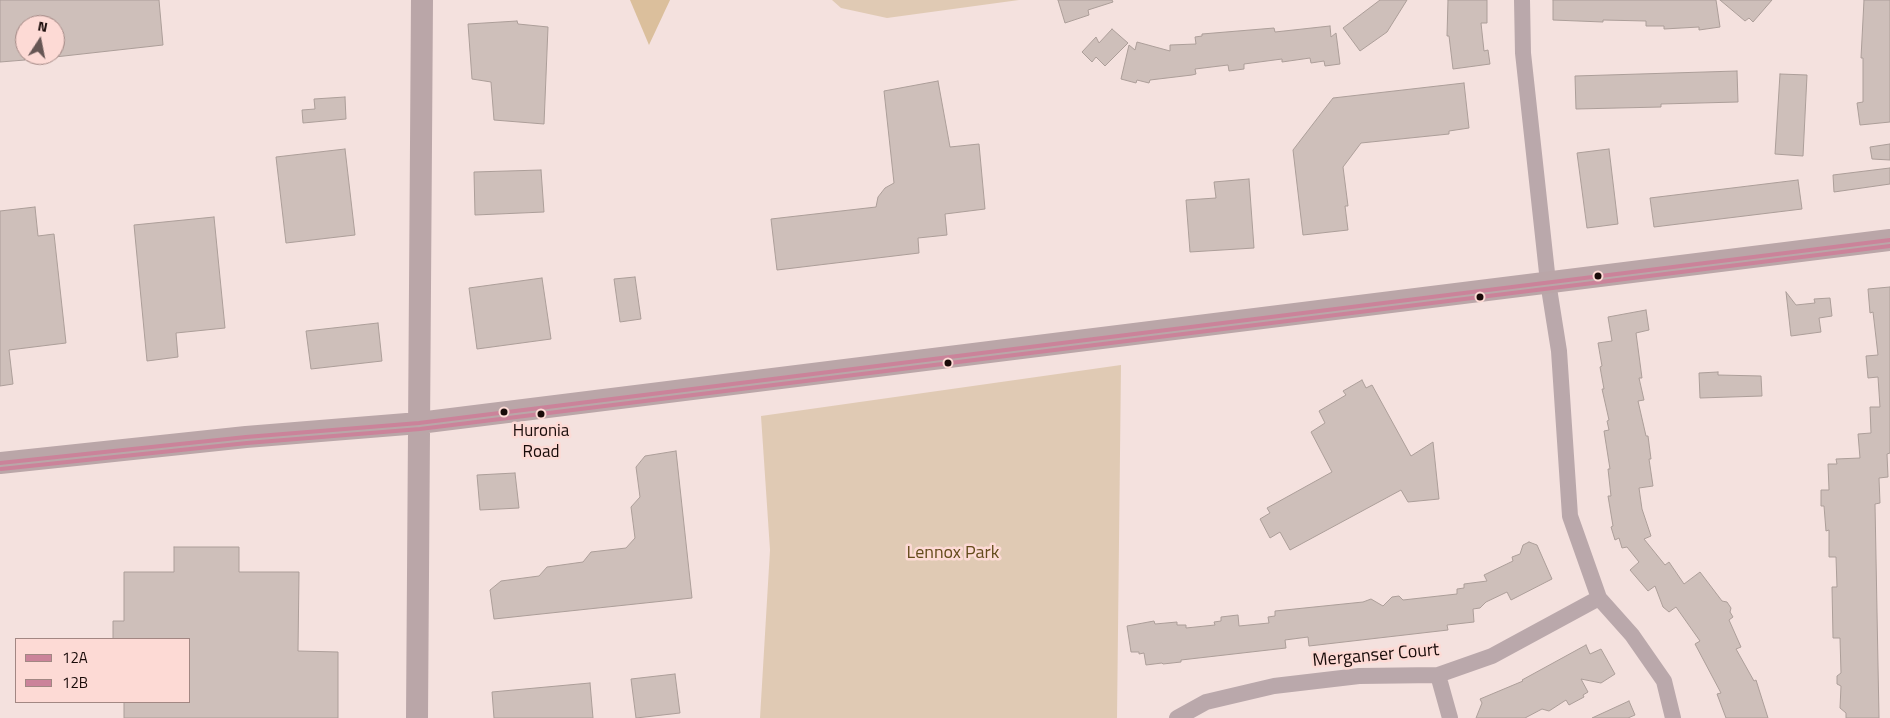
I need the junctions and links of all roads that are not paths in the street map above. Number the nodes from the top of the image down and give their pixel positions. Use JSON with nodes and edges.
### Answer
{"nodes":[{"id":1,"x":422,"y":0,"type":"edge"},
{"id":2,"x":1522,"y":0,"type":"edge"},
{"id":3,"x":1890,"y":240,"type":"edge"},
{"id":4,"x":1548,"y":282,"type":"junction"},
{"id":5,"x":419,"y":423,"type":"junction"},
{"id":6,"x":0,"y":462,"type":"edge"},
{"id":7,"x":1598,"y":598,"type":"junction"},
{"id":8,"x":1438,"y":674,"type":"junction"},
{"id":9,"x":417,"y":718,"type":"edge"},
{"id":10,"x":1177,"y":718,"type":"edge"},
{"id":11,"x":1450,"y":718,"type":"edge"},
{"id":12,"x":1672,"y":718,"type":"edge"}],
"edges":[{"from":1,"to":5,"type":"street"},
{"from":2,"to":4,"type":"street"},
{"from":3,"to":4,"type":"street"},
{"from":4,"to":5,"type":"street"},
{"from":4,"to":7,"type":"street"},
{"from":5,"to":6,"type":"street"},
{"from":5,"to":9,"type":"street"},
{"from":7,"to":8,"type":"street","name":"Merganser Court"},
{"from":7,"to":12,"type":"street"},
{"from":8,"to":10,"type":"street","name":"Merganser Court"},
{"from":8,"to":11,"type":"street"}]}
